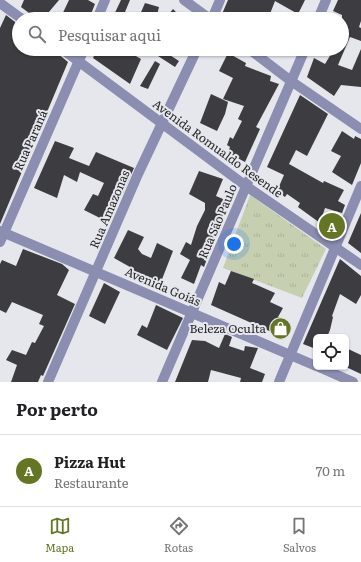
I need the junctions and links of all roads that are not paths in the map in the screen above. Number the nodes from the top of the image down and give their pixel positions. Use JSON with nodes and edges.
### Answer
{"nodes":[{"id":1,"x":105,"y":0,"type":"edge"},
{"id":2,"x":184,"y":0,"type":"edge"},
{"id":3,"x":220,"y":0,"type":"edge"},
{"id":4,"x":326,"y":0,"type":"edge"},
{"id":5,"x":0,"y":3,"type":"edge"},
{"id":6,"x":12,"y":12,"type":"edge"},
{"id":7,"x":100,"y":12,"type":"edge"},
{"id":8,"x":201,"y":12,"type":"edge"},
{"id":9,"x":214,"y":12,"type":"edge"},
{"id":10,"x":321,"y":12,"type":"edge"},
{"id":11,"x":71,"y":56,"type":"edge"},
{"id":12,"x":80,"y":56,"type":"edge"},
{"id":13,"x":194,"y":56,"type":"edge"},
{"id":14,"x":258,"y":56,"type":"edge"},
{"id":15,"x":302,"y":56,"type":"edge"},
{"id":16,"x":78,"y":61,"type":"junction"},
{"id":17,"x":291,"y":82,"type":"junction"},
{"id":18,"x":161,"y":122,"type":"junction"},
{"id":19,"x":361,"y":129,"type":"edge"},
{"id":20,"x":246,"y":186,"type":"junction"},
{"id":21,"x":361,"y":186,"type":"edge"},
{"id":22,"x":1,"y":235,"type":"edge"},
{"id":23,"x":336,"y":246,"type":"junction"},
{"id":24,"x":361,"y":265,"type":"edge"},
{"id":25,"x":96,"y":271,"type":"junction"},
{"id":26,"x":192,"y":312,"type":"junction"},
{"id":27,"x":291,"y":355,"type":"junction"},
{"id":28,"x":313,"y":365,"type":"edge"},
{"id":29,"x":326,"y":370,"type":"edge"},
{"id":30,"x":48,"y":382,"type":"edge"},
{"id":31,"x":162,"y":382,"type":"edge"},
{"id":32,"x":279,"y":382,"type":"edge"},
{"id":33,"x":353,"y":382,"type":"edge"}],
"edges":[{"from":1,"to":7,"type":"street"},
{"from":2,"to":8,"type":"street"},
{"from":3,"to":9,"type":"street"},
{"from":4,"to":10,"type":"street"},
{"from":5,"to":6,"type":"street"},
{"from":11,"to":16,"type":"street","name":"Avenida Romualdo Resende"},
{"from":12,"to":16,"type":"street","name":"Rua Paraná"},
{"from":13,"to":18,"type":"street","name":"Rua Amazonas"},
{"from":14,"to":17,"type":"street"},
{"from":15,"to":17,"type":"street","name":"Rua São Paulo"},
{"from":16,"to":18,"type":"street","name":"Avenida Romualdo Resende"},
{"from":16,"to":22,"type":"street","name":"Rua Paraná"},
{"from":17,"to":19,"type":"street"},
{"from":17,"to":20,"type":"street","name":"Rua São Paulo"},
{"from":18,"to":20,"type":"street","name":"Avenida Romualdo Resende"},
{"from":18,"to":25,"type":"street","name":"Rua Amazonas"},
{"from":20,"to":23,"type":"street","name":"Avenida Romualdo Resende"},
{"from":20,"to":26,"type":"street","name":"Rua São Paulo"},
{"from":21,"to":23,"type":"street"},
{"from":22,"to":25,"type":"street","name":"Avenida Goiás"},
{"from":23,"to":24,"type":"street","name":"Avenida Romualdo Resende"},
{"from":23,"to":27,"type":"street"},
{"from":25,"to":26,"type":"street","name":"Avenida Goiás"},
{"from":25,"to":30,"type":"street","name":"Rua Amazonas"},
{"from":26,"to":27,"type":"street","name":"Avenida Goiás"},
{"from":26,"to":31,"type":"street","name":"Rua São Paulo"},
{"from":27,"to":28,"type":"street","name":"Avenida Goiás"},
{"from":27,"to":32,"type":"street"},
{"from":29,"to":33,"type":"street"}]}
